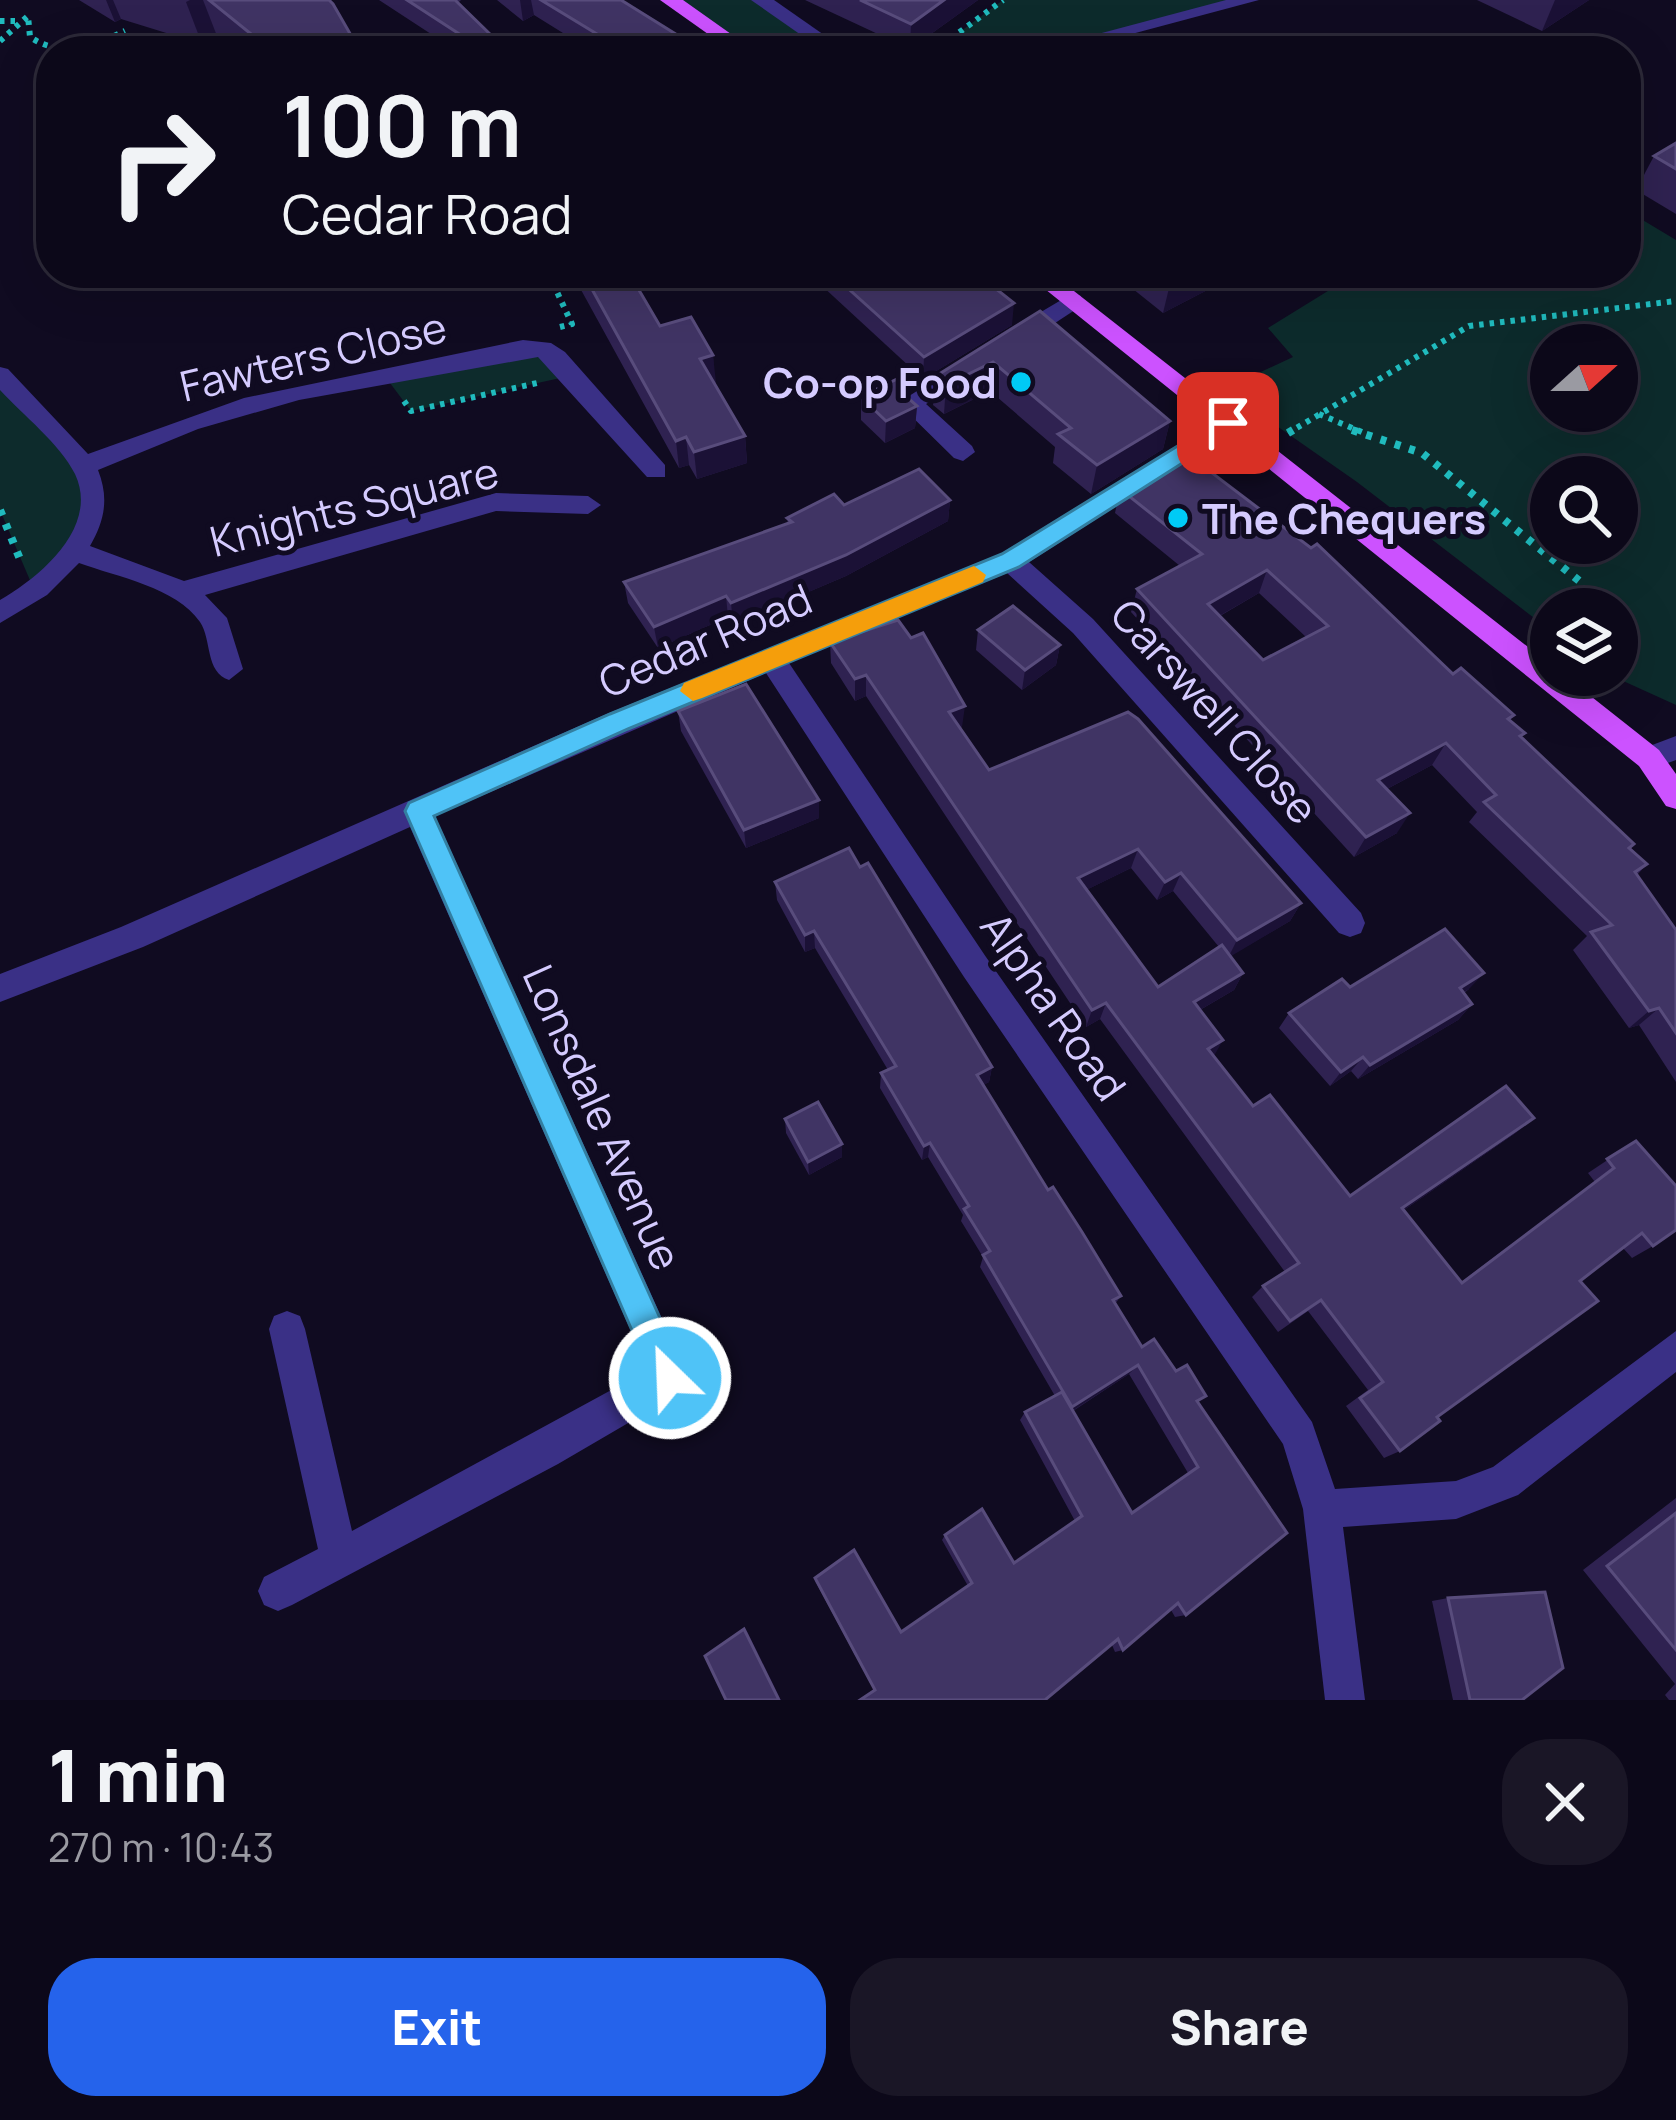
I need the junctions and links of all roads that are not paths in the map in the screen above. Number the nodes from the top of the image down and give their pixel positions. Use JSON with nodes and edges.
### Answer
{"nodes":[{"id":1,"x":670,"y":0,"type":"edge"},
{"id":2,"x":760,"y":0,"type":"edge"},
{"id":3,"x":1136,"y":0,"type":"edge"},
{"id":4,"x":1249,"y":0,"type":"edge"},
{"id":5,"x":1151,"y":22,"type":"junction"},
{"id":6,"x":723,"y":36,"type":"edge"},
{"id":7,"x":814,"y":36,"type":"edge"},
{"id":8,"x":1108,"y":36,"type":"edge"},
{"id":9,"x":1055,"y":288,"type":"edge"},
{"id":10,"x":1073,"y":302,"type":"junction"},
{"id":11,"x":0,"y":375,"type":"edge"},
{"id":12,"x":1228,"y":423,"type":"junction"},
{"id":13,"x":963,"y":452,"type":"dead end"},
{"id":14,"x":84,"y":466,"type":"junction"},
{"id":15,"x":656,"y":471,"type":"dead end"},
{"id":16,"x":588,"y":505,"type":"dead end"},
{"id":17,"x":76,"y":551,"type":"junction"},
{"id":18,"x":1011,"y":561,"type":"junction"},
{"id":19,"x":183,"y":591,"type":"junction"},
{"id":20,"x":0,"y":614,"type":"edge"},
{"id":21,"x":771,"y":658,"type":"junction"},
{"id":22,"x":229,"y":669,"type":"dead end"},
{"id":23,"x":1663,"y":753,"type":"edge"},
{"id":24,"x":1676,"y":797,"type":"edge"},
{"id":25,"x":418,"y":811,"type":"junction"},
{"id":26,"x":1350,"y":923,"type":"dead end"},
{"id":27,"x":0,"y":988,"type":"edge"},
{"id":28,"x":287,"y":1329,"type":"dead end"},
{"id":29,"x":1676,"y":1349,"type":"edge"},
{"id":30,"x":1322,"y":1509,"type":"junction"},
{"id":31,"x":339,"y":1558,"type":"junction"},
{"id":32,"x":278,"y":1591,"type":"dead end"},
{"id":33,"x":1345,"y":1700,"type":"edge"}],
"edges":[{"from":1,"to":6,"type":"main road"},
{"from":2,"to":7,"type":"street"},
{"from":3,"to":5,"type":"street"},
{"from":4,"to":5,"type":"street"},
{"from":5,"to":8,"type":"street"},
{"from":9,"to":10,"type":"main road"},
{"from":10,"to":12,"type":"main road"},
{"from":10,"to":13,"type":"street"},
{"from":11,"to":14,"type":"street"},
{"from":12,"to":18,"type":"street","name":"Cedar Road"},
{"from":12,"to":23,"type":"main road"},
{"from":14,"to":15,"type":"street","name":"Fawters Close"},
{"from":14,"to":17,"type":"street"},
{"from":16,"to":19,"type":"street","name":"Knights Square"},
{"from":17,"to":19,"type":"street","name":"Knights Square"},
{"from":17,"to":20,"type":"street"},
{"from":18,"to":21,"type":"street","name":"Cedar Road"},
{"from":18,"to":26,"type":"street","name":"Carswell Close"},
{"from":19,"to":22,"type":"street"},
{"from":21,"to":25,"type":"street","name":"Cedar Road"},
{"from":21,"to":30,"type":"street","name":"Alpha Road"},
{"from":23,"to":24,"type":"main road"},
{"from":25,"to":27,"type":"street","name":"Cedar Road"},
{"from":25,"to":31,"type":"street","name":"Lonsdale Avenue"},
{"from":28,"to":31,"type":"street"},
{"from":29,"to":30,"type":"street"},
{"from":30,"to":33,"type":"street","name":"Alpha Road"},
{"from":31,"to":32,"type":"street","name":"Lonsdale Avenue"}]}
